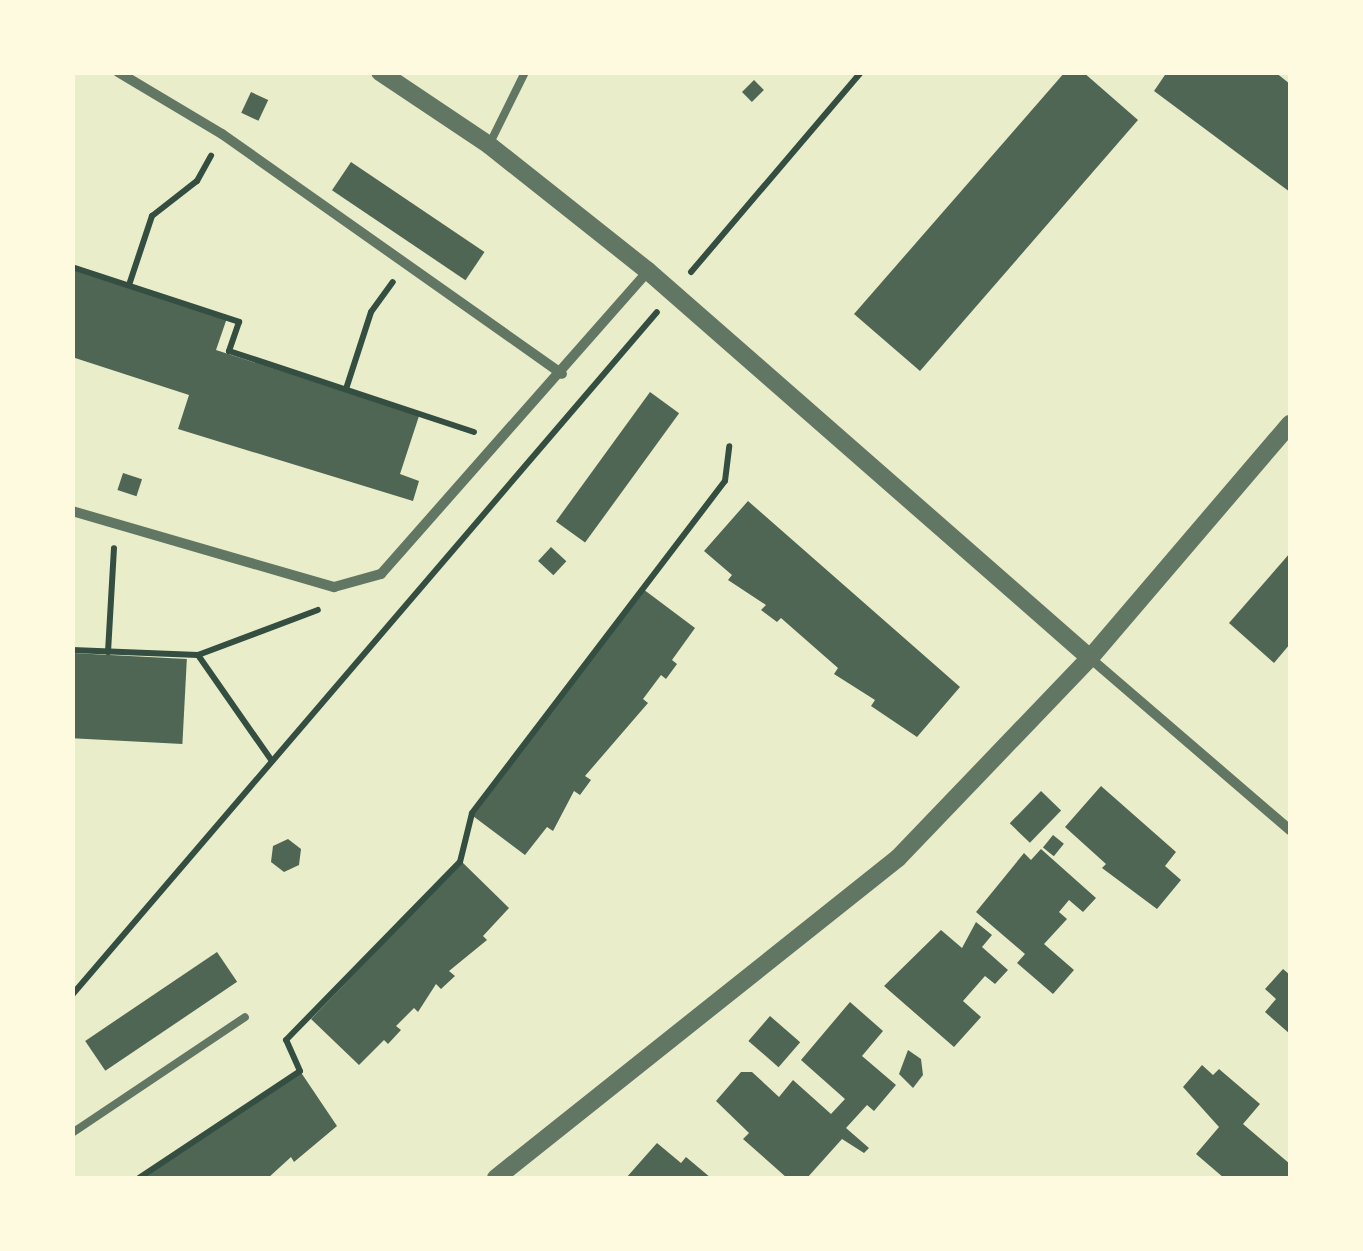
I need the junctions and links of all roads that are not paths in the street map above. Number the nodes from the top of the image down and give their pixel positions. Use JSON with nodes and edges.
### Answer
{"nodes":[{"id":1,"x":118,"y":72,"type":"edge"},
{"id":2,"x":380,"y":72,"type":"edge"},
{"id":3,"x":524,"y":72,"type":"edge"},
{"id":4,"x":489,"y":145,"type":"junction"},
{"id":5,"x":648,"y":271,"type":"junction"},
{"id":6,"x":562,"y":374,"type":"junction"},
{"id":7,"x":1290,"y":424,"type":"edge"},
{"id":8,"x":72,"y":510,"type":"edge"},
{"id":9,"x":1090,"y":658,"type":"junction"},
{"id":10,"x":1290,"y":830,"type":"edge"},
{"id":11,"x":245,"y":1017,"type":"dead end"},
{"id":12,"x":72,"y":1132,"type":"edge"},
{"id":13,"x":496,"y":1178,"type":"edge"}],
"edges":[{"from":1,"to":6,"type":"street"},
{"from":2,"to":4,"type":"street"},
{"from":3,"to":4,"type":"lane"},
{"from":4,"to":5,"type":"street"},
{"from":5,"to":6,"type":"street"},
{"from":5,"to":9,"type":"street"},
{"from":6,"to":8,"type":"street"},
{"from":7,"to":9,"type":"street"},
{"from":9,"to":10,"type":"street"},
{"from":9,"to":13,"type":"street"},
{"from":11,"to":12,"type":"lane"}]}
